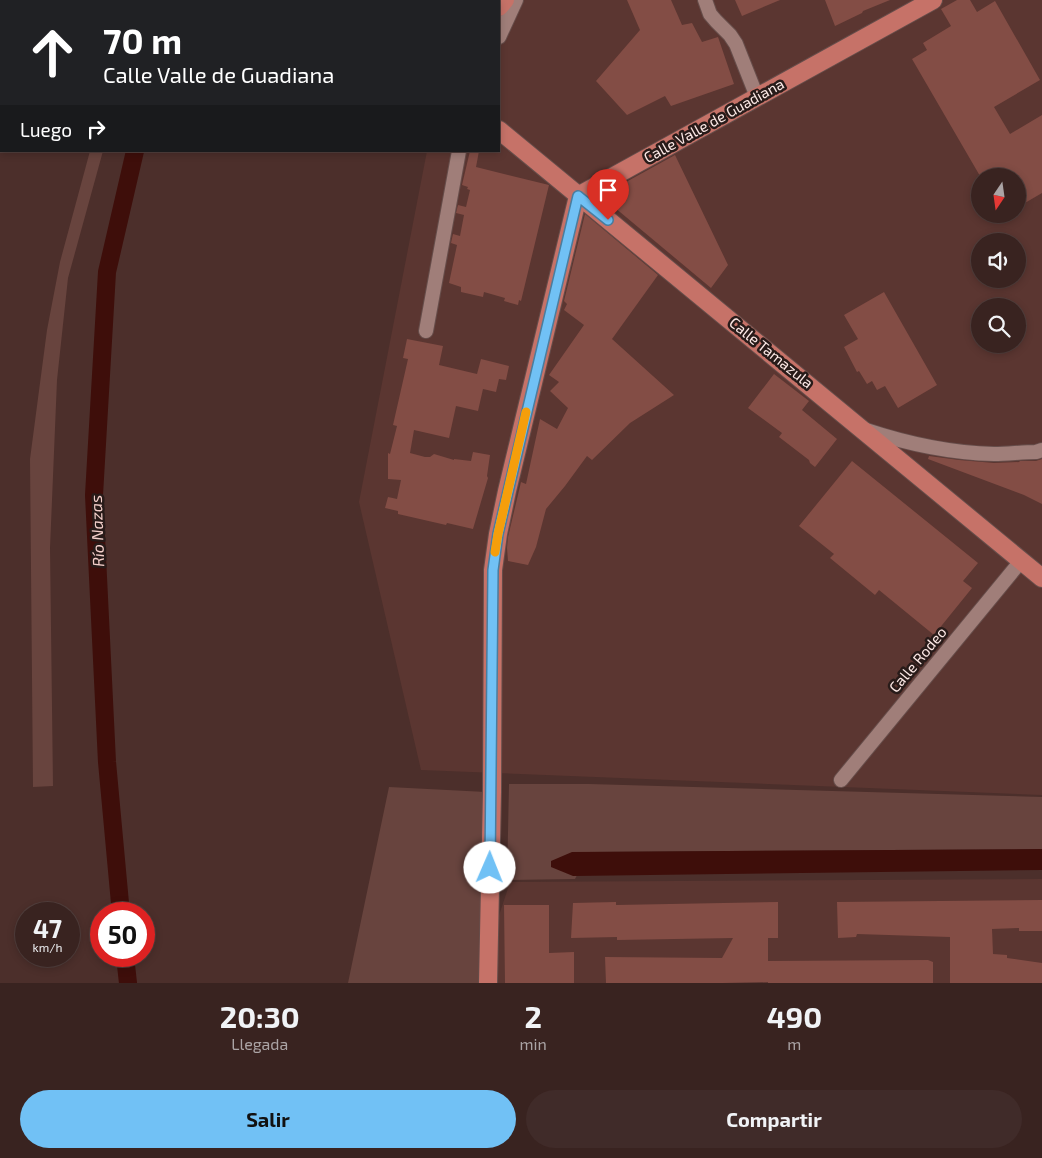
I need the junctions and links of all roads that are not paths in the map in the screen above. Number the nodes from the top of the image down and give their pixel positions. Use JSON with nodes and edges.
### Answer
{"nodes":[{"id":1,"x":516,"y":0,"type":"edge"},
{"id":2,"x":705,"y":0,"type":"edge"},
{"id":3,"x":933,"y":0,"type":"edge"},
{"id":4,"x":500,"y":34,"type":"edge"},
{"id":5,"x":757,"y":97,"type":"junction"},
{"id":6,"x":500,"y":131,"type":"edge"},
{"id":7,"x":459,"y":152,"type":"edge"},
{"id":8,"x":578,"y":196,"type":"junction"},
{"id":9,"x":426,"y":332,"type":"dead end"},
{"id":10,"x":863,"y":429,"type":"junction"},
{"id":11,"x":1042,"y":450,"type":"edge"},
{"id":12,"x":1021,"y":561,"type":"junction"},
{"id":13,"x":1042,"y":578,"type":"edge"},
{"id":14,"x":840,"y":780,"type":"dead end"},
{"id":15,"x":488,"y":983,"type":"edge"}],
"edges":[{"from":1,"to":4,"type":"street"},
{"from":2,"to":5,"type":"street"},
{"from":3,"to":5,"type":"main road","name":"Calle Valle de Guadiana"},
{"from":5,"to":8,"type":"main road","name":"Calle Valle de Guadiana"},
{"from":6,"to":8,"type":"main road","name":"Calle Tamazula"},
{"from":7,"to":9,"type":"street"},
{"from":8,"to":10,"type":"main road","name":"Calle Tamazula"},
{"from":8,"to":15,"type":"main road"},
{"from":10,"to":11,"type":"street"},
{"from":10,"to":12,"type":"main road","name":"Calle Tamazula"},
{"from":12,"to":13,"type":"main road","name":"Calle Tamazula"},
{"from":12,"to":14,"type":"street","name":"Calle Rodeo"}]}
